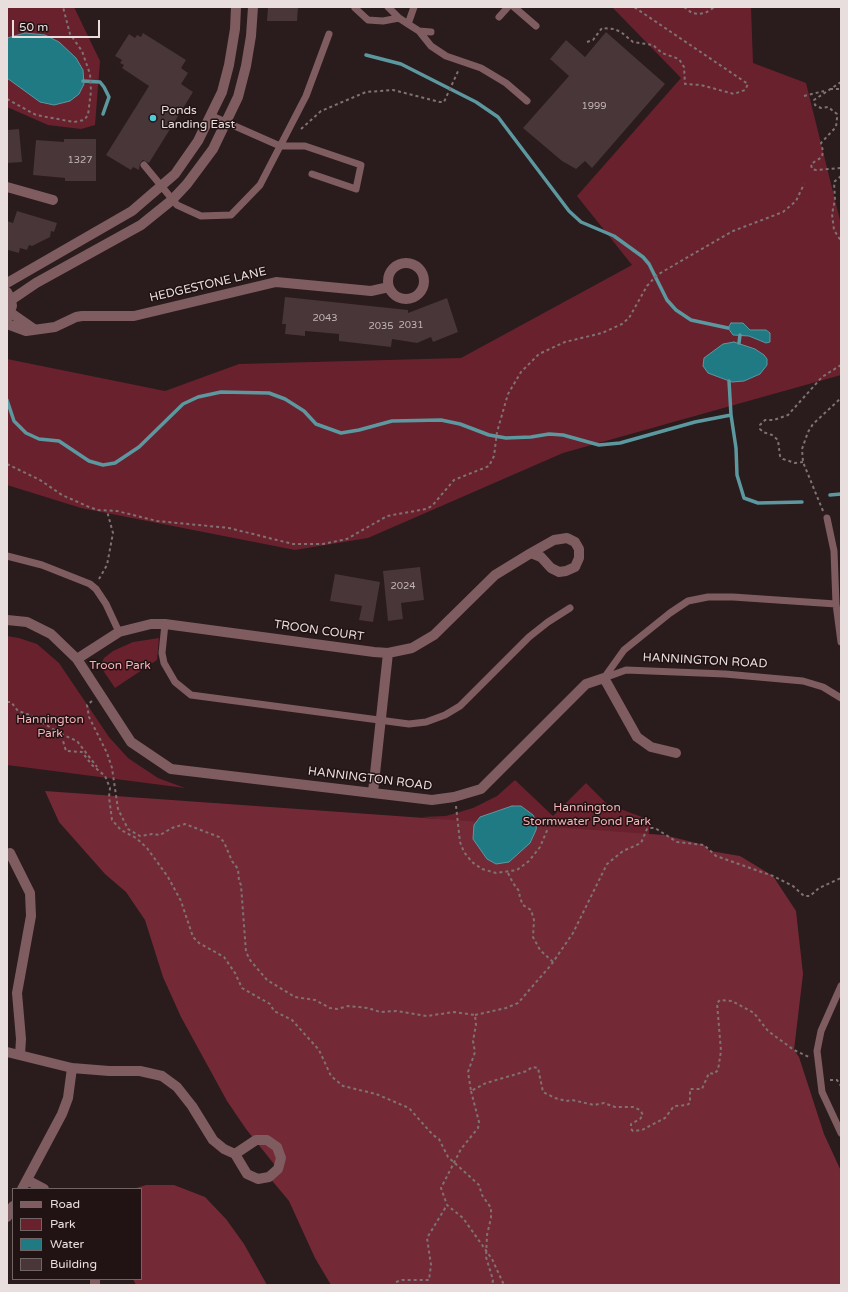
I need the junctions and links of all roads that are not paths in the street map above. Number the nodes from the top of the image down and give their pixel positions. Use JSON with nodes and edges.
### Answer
{"nodes":[{"id":1,"x":236,"y":7,"type":"edge"},
{"id":2,"x":253,"y":7,"type":"edge"},
{"id":3,"x":388,"y":7,"type":"edge"},
{"id":4,"x":414,"y":7,"type":"edge"},
{"id":5,"x":508,"y":7,"type":"edge"},
{"id":6,"x":514,"y":7,"type":"edge"},
{"id":7,"x":354,"y":8,"type":"dead end"},
{"id":8,"x":499,"y":17,"type":"dead end"},
{"id":9,"x":399,"y":18,"type":"junction"},
{"id":10,"x":408,"y":24,"type":"junction"},
{"id":11,"x":536,"y":26,"type":"dead end"},
{"id":12,"x":419,"y":30,"type":"junction"},
{"id":13,"x":431,"y":32,"type":"dead end"},
{"id":14,"x":329,"y":34,"type":"dead end"},
{"id":15,"x":527,"y":101,"type":"dead end"},
{"id":16,"x":212,"y":116,"type":"junction"},
{"id":17,"x":226,"y":122,"type":"junction"},
{"id":18,"x":280,"y":146,"type":"junction"},
{"id":19,"x":144,"y":165,"type":"dead end"},
{"id":20,"x":312,"y":174,"type":"dead end"},
{"id":21,"x":7,"y":187,"type":"edge"},
{"id":22,"x":162,"y":187,"type":"junction"},
{"id":23,"x":52,"y":200,"type":"dead end"},
{"id":24,"x":172,"y":200,"type":"junction"},
{"id":25,"x":7,"y":283,"type":"edge"},
{"id":26,"x":389,"y":287,"type":"dead end"},
{"id":27,"x":9,"y":296,"type":"edge"},
{"id":28,"x":9,"y":316,"type":"edge"},
{"id":29,"x":7,"y":324,"type":"edge"},
{"id":30,"x":34,"y":329,"type":"junction"},
{"id":31,"x":827,"y":518,"type":"road end"},
{"id":32,"x":531,"y":553,"type":"junction"},
{"id":33,"x":7,"y":556,"type":"edge"},
{"id":34,"x":836,"y":604,"type":"junction"},
{"id":35,"x":570,"y":608,"type":"dead end"},
{"id":36,"x":7,"y":620,"type":"edge"},
{"id":37,"x":165,"y":624,"type":"junction"},
{"id":38,"x":119,"y":632,"type":"junction"},
{"id":39,"x":841,"y":642,"type":"edge"},
{"id":40,"x":388,"y":653,"type":"junction"},
{"id":41,"x":77,"y":658,"type":"junction"},
{"id":42,"x":604,"y":678,"type":"junction"},
{"id":43,"x":841,"y":698,"type":"edge"},
{"id":44,"x":381,"y":720,"type":"junction"},
{"id":45,"x":676,"y":753,"type":"dead end"},
{"id":46,"x":372,"y":792,"type":"junction"},
{"id":47,"x":10,"y":854,"type":"dead end"},
{"id":48,"x":841,"y":986,"type":"edge"},
{"id":49,"x":7,"y":1052,"type":"edge"},
{"id":50,"x":20,"y":1055,"type":"junction"},
{"id":51,"x":72,"y":1068,"type":"junction"},
{"id":52,"x":841,"y":1133,"type":"edge"},
{"id":53,"x":235,"y":1154,"type":"junction"},
{"id":54,"x":27,"y":1180,"type":"junction"},
{"id":55,"x":23,"y":1188,"type":"edge"},
{"id":56,"x":42,"y":1188,"type":"edge"},
{"id":57,"x":12,"y":1208,"type":"edge"},
{"id":58,"x":7,"y":1217,"type":"edge"}],
"edges":[{"from":1,"to":16,"type":"street"},
{"from":2,"to":17,"type":"street"},
{"from":3,"to":9,"type":"lane"},
{"from":4,"to":10,"type":"lane"},
{"from":5,"to":8,"type":"lane"},
{"from":6,"to":11,"type":"lane"},
{"from":7,"to":9,"type":"lane"},
{"from":9,"to":10,"type":"lane"},
{"from":10,"to":12,"type":"lane"},
{"from":12,"to":13,"type":"lane"},
{"from":12,"to":15,"type":"lane"},
{"from":14,"to":18,"type":"lane"},
{"from":16,"to":17,"type":"lane"},
{"from":16,"to":22,"type":"street"},
{"from":17,"to":18,"type":"lane"},
{"from":17,"to":24,"type":"street"},
{"from":18,"to":20,"type":"lane"},
{"from":18,"to":24,"type":"lane"},
{"from":19,"to":22,"type":"lane"},
{"from":21,"to":23,"type":"street"},
{"from":22,"to":24,"type":"lane"},
{"from":22,"to":25,"type":"street"},
{"from":24,"to":27,"type":"street"},
{"from":26,"to":30,"type":"street","name":"HEDGESTONE LANE"},
{"from":27,"to":28,"type":"street"},
{"from":28,"to":30,"type":"street"},
{"from":29,"to":30,"type":"street","name":"HEDGESTONE LANE"},
{"from":31,"to":34,"type":"lane"},
{"from":32,"to":32,"type":"street","name":"TROON COURT"},
{"from":32,"to":40,"type":"street","name":"TROON COURT"},
{"from":33,"to":38,"type":"lane"},
{"from":34,"to":39,"type":"lane"},
{"from":34,"to":42,"type":"lane"},
{"from":35,"to":44,"type":"lane"},
{"from":36,"to":41,"type":"street","name":"HANNINGTON ROAD"},
{"from":37,"to":38,"type":"street","name":"TROON COURT"},
{"from":37,"to":40,"type":"street","name":"TROON COURT"},
{"from":37,"to":44,"type":"lane"},
{"from":38,"to":41,"type":"street","name":"TROON COURT"},
{"from":40,"to":44,"type":"street"},
{"from":41,"to":46,"type":"street","name":"HANNINGTON ROAD"},
{"from":42,"to":43,"type":"lane","name":"HANNINGTON ROAD"},
{"from":42,"to":45,"type":"street"},
{"from":42,"to":46,"type":"street","name":"HANNINGTON ROAD"},
{"from":44,"to":46,"type":"street"},
{"from":47,"to":50,"type":"street"},
{"from":48,"to":52,"type":"lane"},
{"from":49,"to":50,"type":"street"},
{"from":50,"to":51,"type":"street"},
{"from":51,"to":53,"type":"street"},
{"from":51,"to":54,"type":"street"},
{"from":53,"to":53,"type":"street"},
{"from":54,"to":55,"type":"street"},
{"from":54,"to":56,"type":"street"},
{"from":57,"to":58,"type":"street"}]}
